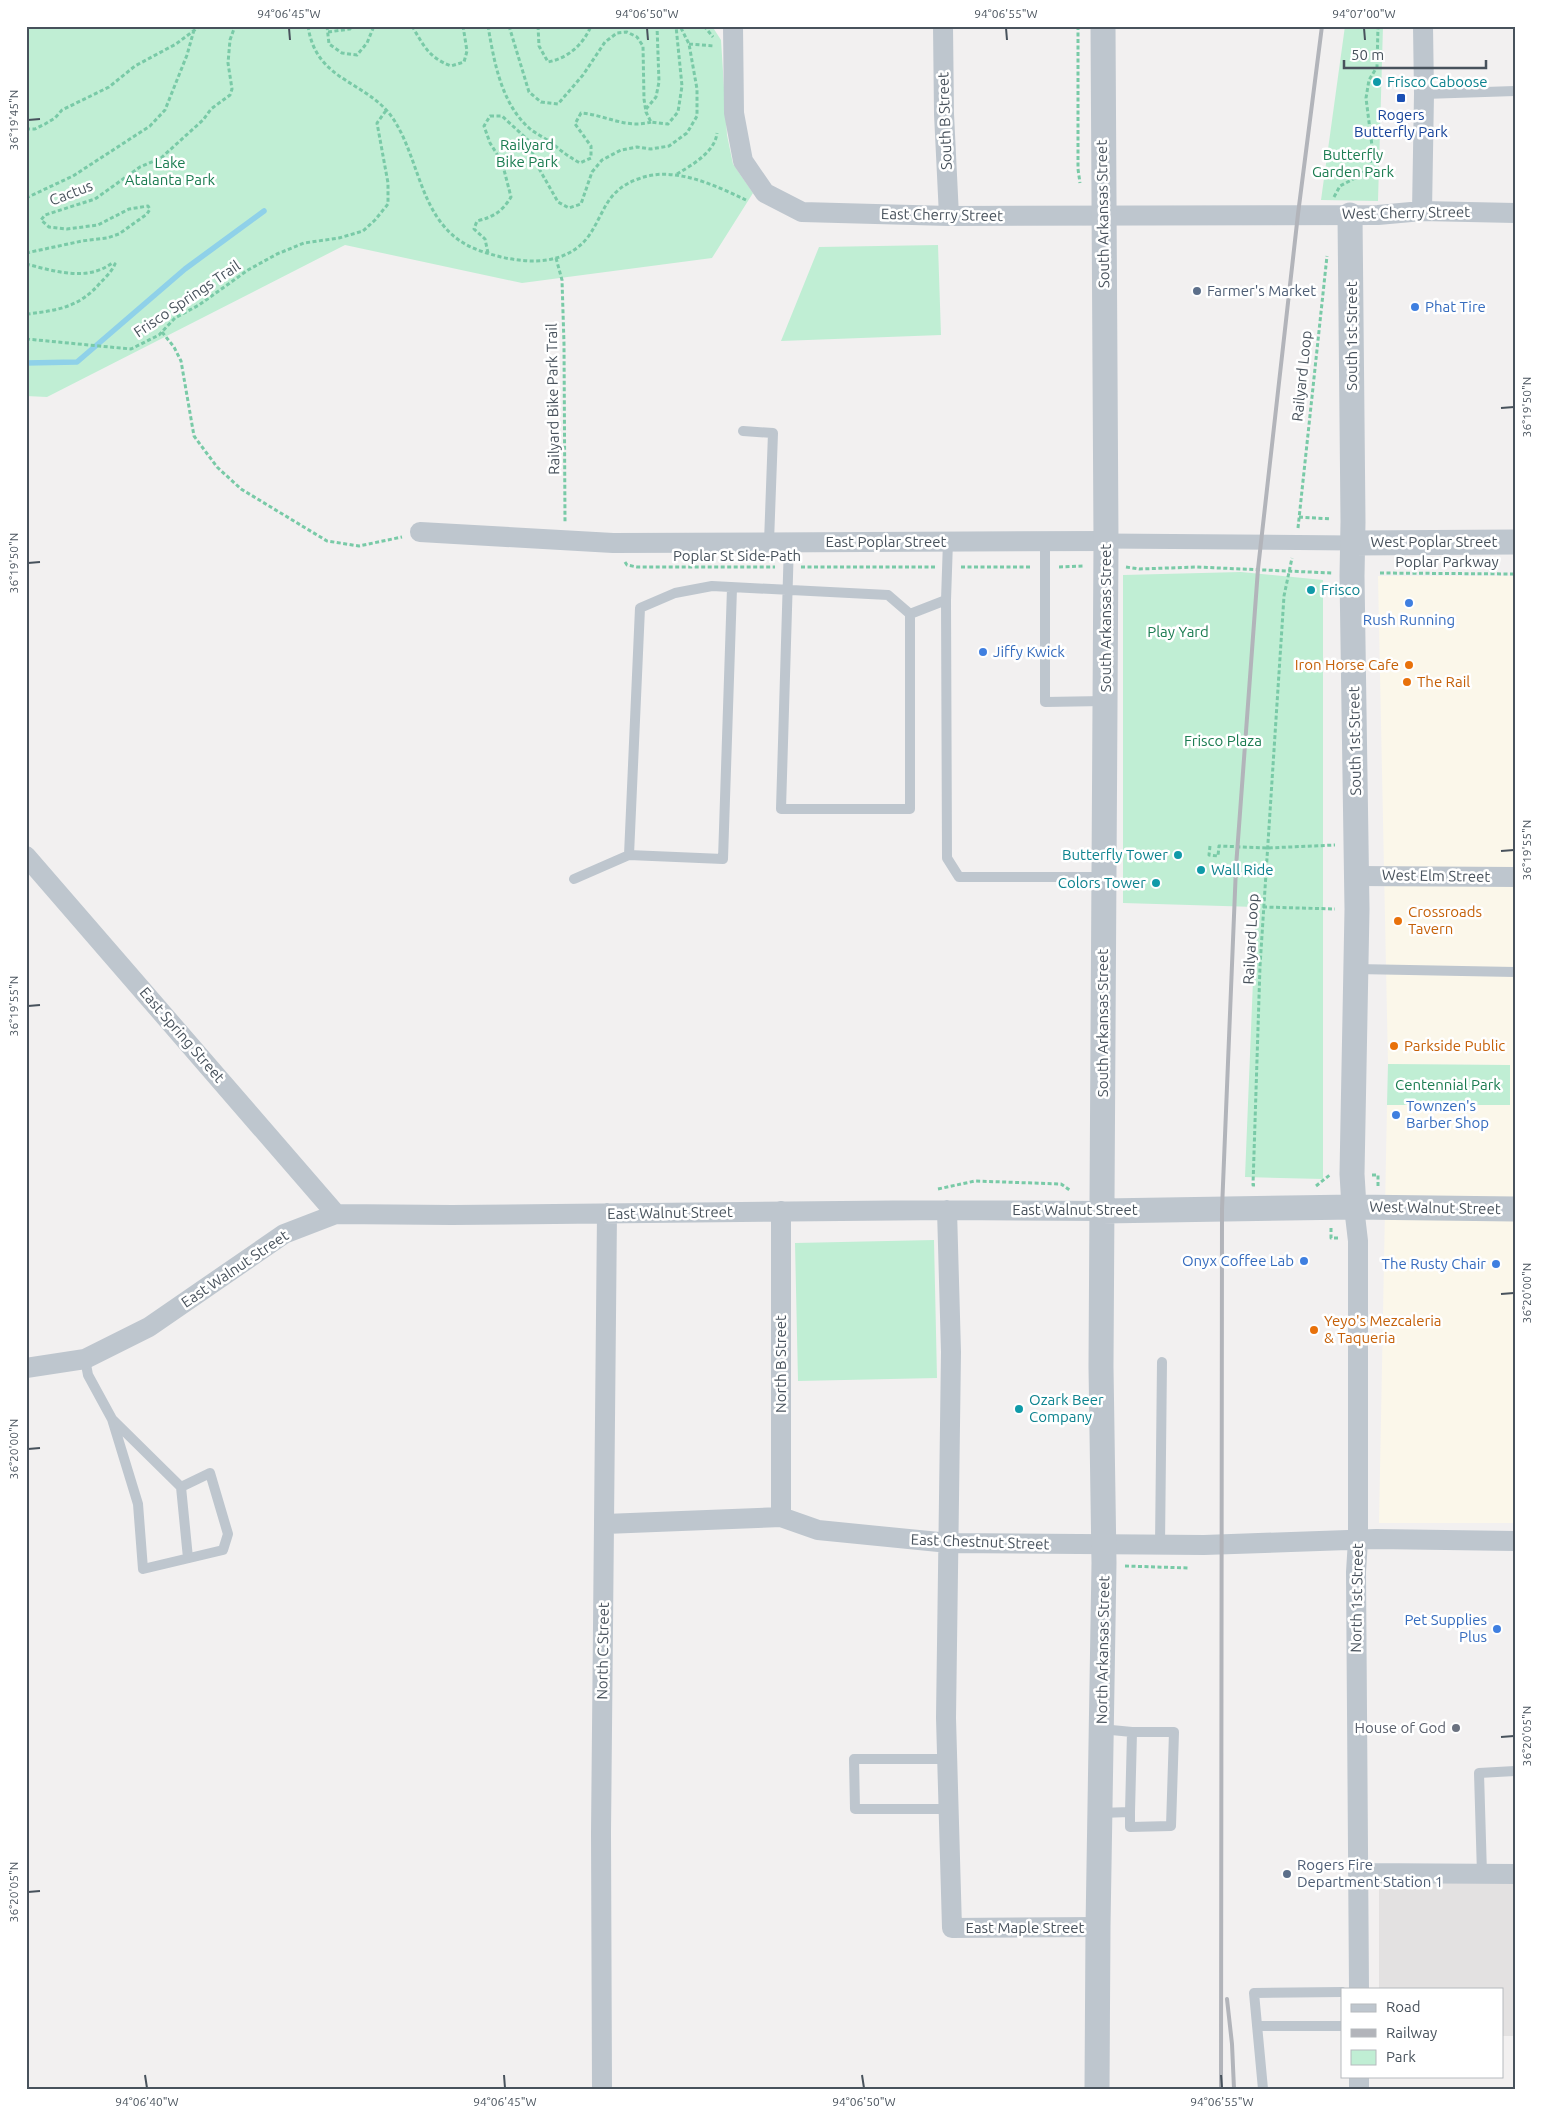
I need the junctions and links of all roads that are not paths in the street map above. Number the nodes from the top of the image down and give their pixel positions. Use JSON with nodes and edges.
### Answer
{"nodes":[{"id":1,"x":733,"y":26,"type":"edge"},
{"id":2,"x":943,"y":26,"type":"edge"},
{"id":3,"x":1103,"y":26,"type":"edge"},
{"id":4,"x":1423,"y":26,"type":"edge"},
{"id":5,"x":1515,"y":91,"type":"edge"},
{"id":6,"x":1424,"y":94,"type":"junction"},
{"id":7,"x":1422,"y":211,"type":"junction"},
{"id":8,"x":1515,"y":213,"type":"edge"},
{"id":9,"x":1298,"y":214,"type":"joint"},
{"id":10,"x":1350,"y":215,"type":"junction"},
{"id":11,"x":949,"y":216,"type":"junction"},
{"id":12,"x":1105,"y":216,"type":"junction"},
{"id":13,"x":743,"y":431,"type":"dead end"},
{"id":14,"x":420,"y":532,"type":"road end"},
{"id":15,"x":948,"y":541,"type":"junction"},
{"id":16,"x":769,"y":542,"type":"junction"},
{"id":17,"x":1045,"y":542,"type":"junction"},
{"id":18,"x":1106,"y":542,"type":"junction"},
{"id":19,"x":1515,"y":542,"type":"edge"},
{"id":20,"x":789,"y":543,"type":"junction"},
{"id":21,"x":1353,"y":543,"type":"junction"},
{"id":22,"x":732,"y":588,"type":"junction"},
{"id":23,"x":788,"y":590,"type":"junction"},
{"id":24,"x":946,"y":600,"type":"junction"},
{"id":25,"x":910,"y":614,"type":"junction"},
{"id":26,"x":1105,"y":701,"type":"junction"},
{"id":27,"x":629,"y":855,"type":"junction"},
{"id":28,"x":26,"y":856,"type":"edge"},
{"id":29,"x":1357,"y":876,"type":"junction"},
{"id":30,"x":1104,"y":877,"type":"junction"},
{"id":31,"x":1515,"y":877,"type":"edge"},
{"id":32,"x":574,"y":879,"type":"dead end"},
{"id":33,"x":1356,"y":968,"type":"junction"},
{"id":34,"x":1515,"y":972,"type":"edge"},
{"id":35,"x":1354,"y":1207,"type":"junction"},
{"id":36,"x":1515,"y":1209,"type":"edge"},
{"id":37,"x":947,"y":1210,"type":"junction"},
{"id":38,"x":1103,"y":1211,"type":"junction"},
{"id":39,"x":781,"y":1212,"type":"junction"},
{"id":40,"x":607,"y":1213,"type":"junction"},
{"id":41,"x":336,"y":1214,"type":"junction"},
{"id":42,"x":85,"y":1359,"type":"junction"},
{"id":43,"x":1162,"y":1362,"type":"dead end"},
{"id":44,"x":26,"y":1368,"type":"edge"},
{"id":45,"x":112,"y":1419,"type":"junction"},
{"id":46,"x":181,"y":1487,"type":"junction"},
{"id":47,"x":781,"y":1517,"type":"junction"},
{"id":48,"x":605,"y":1524,"type":"junction"},
{"id":49,"x":1358,"y":1540,"type":"junction"},
{"id":50,"x":1515,"y":1541,"type":"edge"},
{"id":51,"x":949,"y":1543,"type":"junction"},
{"id":52,"x":1160,"y":1545,"type":"junction"},
{"id":53,"x":1113,"y":1553,"type":"junction"},
{"id":54,"x":188,"y":1558,"type":"junction"},
{"id":55,"x":1101,"y":1729,"type":"junction"},
{"id":56,"x":1132,"y":1732,"type":"junction"},
{"id":57,"x":948,"y":1759,"type":"junction"},
{"id":58,"x":1515,"y":1771,"type":"edge"},
{"id":59,"x":949,"y":1810,"type":"junction"},
{"id":60,"x":1130,"y":1812,"type":"junction"},
{"id":61,"x":1100,"y":1813,"type":"junction"},
{"id":62,"x":1358,"y":1873,"type":"junction"},
{"id":63,"x":1482,"y":1874,"type":"junction"},
{"id":64,"x":1515,"y":1874,"type":"edge"},
{"id":65,"x":1098,"y":1927,"type":"junction"},
{"id":66,"x":1359,"y":1988,"type":"edge"},
{"id":67,"x":1341,"y":1992,"type":"edge"},
{"id":68,"x":1257,"y":2026,"type":"junction"},
{"id":69,"x":1341,"y":2026,"type":"edge"},
{"id":70,"x":602,"y":2089,"type":"edge"},
{"id":71,"x":1097,"y":2089,"type":"edge"},
{"id":72,"x":1263,"y":2089,"type":"edge"}],
"edges":[{"from":1,"to":11,"type":"street","name":"East Cherry Street"},
{"from":2,"to":11,"type":"street","name":"South B Street"},
{"from":3,"to":12,"type":"street","name":"South Arkansas Street"},
{"from":4,"to":6,"type":"street"},
{"from":5,"to":6,"type":"lane"},
{"from":6,"to":7,"type":"street"},
{"from":7,"to":8,"type":"street","name":"West Cherry Street"},
{"from":7,"to":10,"type":"street","name":"West Cherry Street"},
{"from":9,"to":10,"type":"street","name":"West Cherry Street"},
{"from":9,"to":12,"type":"street","name":"East Cherry Street"},
{"from":10,"to":21,"type":"street","name":"South 1st Street"},
{"from":11,"to":12,"type":"street","name":"East Cherry Street"},
{"from":12,"to":18,"type":"street","name":"South Arkansas Street"},
{"from":13,"to":16,"type":"lane"},
{"from":14,"to":16,"type":"street","name":"East Poplar Street"},
{"from":15,"to":17,"type":"street","name":"East Poplar Street"},
{"from":15,"to":20,"type":"street","name":"East Poplar Street"},
{"from":15,"to":24,"type":"lane"},
{"from":16,"to":20,"type":"street","name":"East Poplar Street"},
{"from":17,"to":18,"type":"street","name":"East Poplar Street"},
{"from":17,"to":26,"type":"lane"},
{"from":18,"to":21,"type":"street","name":"East Poplar Street"},
{"from":18,"to":26,"type":"street","name":"South Arkansas Street"},
{"from":19,"to":21,"type":"street","name":"West Poplar Street"},
{"from":20,"to":23,"type":"lane"},
{"from":21,"to":29,"type":"street","name":"South 1st Street"},
{"from":22,"to":23,"type":"lane"},
{"from":22,"to":27,"type":"lane"},
{"from":22,"to":27,"type":"lane"},
{"from":23,"to":25,"type":"lane"},
{"from":23,"to":25,"type":"lane"},
{"from":24,"to":25,"type":"lane"},
{"from":24,"to":30,"type":"lane"},
{"from":26,"to":30,"type":"street","name":"South Arkansas Street"},
{"from":27,"to":32,"type":"lane"},
{"from":28,"to":41,"type":"street","name":"East Spring Street"},
{"from":29,"to":31,"type":"street","name":"West Elm Street"},
{"from":29,"to":33,"type":"street","name":"South 1st Street"},
{"from":30,"to":38,"type":"street","name":"South Arkansas Street"},
{"from":33,"to":34,"type":"lane"},
{"from":33,"to":35,"type":"street","name":"South 1st Street"},
{"from":35,"to":36,"type":"street","name":"West Walnut Street"},
{"from":35,"to":38,"type":"street","name":"East Walnut Street"},
{"from":35,"to":49,"type":"street","name":"North 1st Street"},
{"from":37,"to":38,"type":"street","name":"East Walnut Street"},
{"from":37,"to":39,"type":"street","name":"East Walnut Street"},
{"from":37,"to":51,"type":"street"},
{"from":38,"to":53,"type":"street","name":"North Arkansas Street"},
{"from":39,"to":40,"type":"street","name":"East Walnut Street"},
{"from":39,"to":47,"type":"street","name":"North B Street"},
{"from":40,"to":41,"type":"street","name":"East Walnut Street"},
{"from":40,"to":48,"type":"street","name":"North C Street"},
{"from":41,"to":42,"type":"street","name":"East Walnut Street"},
{"from":42,"to":44,"type":"street","name":"East Walnut Street"},
{"from":42,"to":45,"type":"lane"},
{"from":43,"to":52,"type":"lane"},
{"from":45,"to":46,"type":"lane"},
{"from":45,"to":54,"type":"lane"},
{"from":46,"to":54,"type":"lane"},
{"from":46,"to":54,"type":"lane"},
{"from":47,"to":48,"type":"street","name":"East Chestnut Street"},
{"from":47,"to":51,"type":"street","name":"East Chestnut Street"},
{"from":48,"to":70,"type":"street","name":"North C Street"},
{"from":49,"to":50,"type":"street","name":"East Chestnut Street"},
{"from":49,"to":52,"type":"street","name":"East Chestnut Street"},
{"from":49,"to":62,"type":"street","name":"North 1st Street"},
{"from":51,"to":53,"type":"street","name":"East Chestnut Street"},
{"from":51,"to":57,"type":"street"},
{"from":52,"to":53,"type":"street","name":"East Chestnut Street"},
{"from":53,"to":55,"type":"street","name":"North Arkansas Street"},
{"from":55,"to":56,"type":"lane"},
{"from":55,"to":61,"type":"street","name":"North Arkansas Street"},
{"from":56,"to":60,"type":"lane"},
{"from":56,"to":60,"type":"lane"},
{"from":57,"to":59,"type":"street"},
{"from":57,"to":59,"type":"lane"},
{"from":58,"to":63,"type":"lane"},
{"from":59,"to":65,"type":"street","name":"East Maple Street"},
{"from":60,"to":61,"type":"lane"},
{"from":61,"to":65,"type":"street","name":"North Arkansas Street"},
{"from":62,"to":63,"type":"street"},
{"from":62,"to":66,"type":"street","name":"North 1st Street"},
{"from":63,"to":64,"type":"street"},
{"from":65,"to":71,"type":"street","name":"North Arkansas Street"},
{"from":67,"to":68,"type":"lane"},
{"from":68,"to":69,"type":"lane"},
{"from":68,"to":72,"type":"lane"}]}
